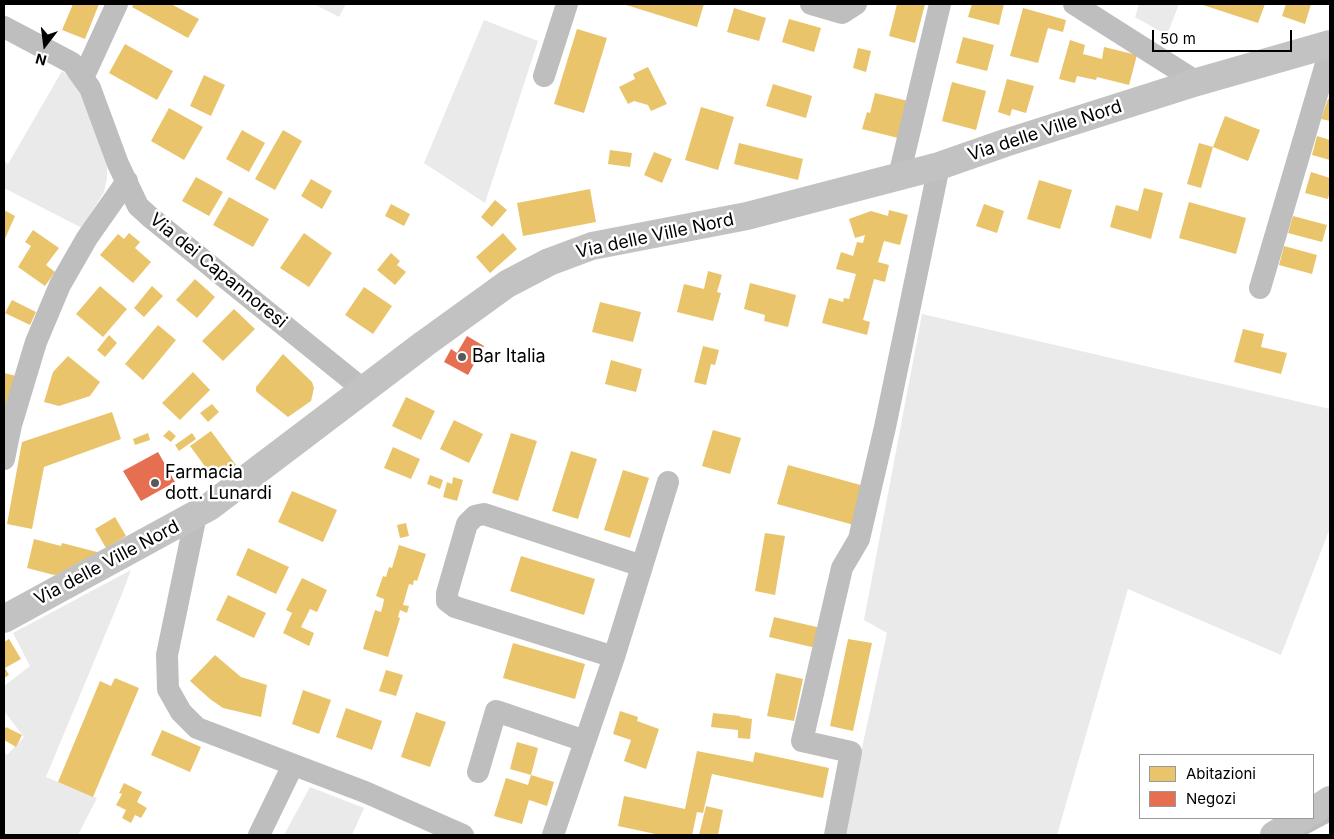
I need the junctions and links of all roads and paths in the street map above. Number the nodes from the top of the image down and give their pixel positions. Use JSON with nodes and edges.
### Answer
{"nodes":[{"id":1,"x":117,"y":4,"type":"edge"},
{"id":2,"x":567,"y":4,"type":"edge"},
{"id":3,"x":811,"y":4,"type":"edge"},
{"id":4,"x":856,"y":4,"type":"edge"},
{"id":5,"x":940,"y":4,"type":"edge"},
{"id":6,"x":1074,"y":4,"type":"edge"},
{"id":7,"x":4,"y":27,"type":"edge"},
{"id":8,"x":1330,"y":44,"type":"edge"},
{"id":9,"x":1330,"y":50,"type":"edge"},
{"id":10,"x":544,"y":76,"type":"dead end"},
{"id":11,"x":83,"y":78,"type":"junction"},
{"id":12,"x":1197,"y":82,"type":"junction"},
{"id":13,"x":939,"y":166,"type":"junction"},
{"id":14,"x":899,"y":176,"type":"junction"},
{"id":15,"x":126,"y":181,"type":"junction"},
{"id":16,"x":1260,"y":288,"type":"dead end"},
{"id":17,"x":364,"y":390,"type":"junction"},
{"id":18,"x":4,"y":459,"type":"edge"},
{"id":19,"x":668,"y":482,"type":"dead end"},
{"id":20,"x":196,"y":516,"type":"junction"},
{"id":21,"x":642,"y":566,"type":"junction"},
{"id":22,"x":4,"y":619,"type":"edge"},
{"id":23,"x":614,"y":657,"type":"junction"},
{"id":24,"x":585,"y":741,"type":"junction"},
{"id":25,"x":293,"y":765,"type":"junction"},
{"id":26,"x":478,"y":772,"type":"dead end"},
{"id":27,"x":1330,"y":800,"type":"edge"},
{"id":28,"x":1314,"y":810,"type":"edge"},
{"id":29,"x":1300,"y":819,"type":"edge"},
{"id":30,"x":259,"y":835,"type":"edge"},
{"id":31,"x":463,"y":835,"type":"edge"},
{"id":32,"x":553,"y":835,"type":"edge"},
{"id":33,"x":835,"y":835,"type":"edge"},
{"id":34,"x":1274,"y":835,"type":"edge"}],
"edges":[{"from":1,"to":11,"type":"street"},
{"from":2,"to":10,"type":"street"},
{"from":3,"to":4,"type":"street"},
{"from":5,"to":14,"type":"street"},
{"from":6,"to":12,"type":"street"},
{"from":7,"to":11,"type":"street","name":"Via dei Capannoresi"},
{"from":8,"to":12,"type":"street","name":"Via delle Ville Nord"},
{"from":9,"to":16,"type":"street"},
{"from":11,"to":15,"type":"street","name":"Via dei Capannoresi"},
{"from":12,"to":13,"type":"street","name":"Via delle Ville Nord"},
{"from":13,"to":14,"type":"street","name":"Via delle Ville Nord"},
{"from":13,"to":33,"type":"street"},
{"from":14,"to":17,"type":"street","name":"Via delle Ville Nord"},
{"from":15,"to":17,"type":"street","name":"Via dei Capannoresi"},
{"from":15,"to":18,"type":"street"},
{"from":17,"to":20,"type":"street","name":"Via delle Ville Nord"},
{"from":19,"to":21,"type":"street"},
{"from":20,"to":22,"type":"street","name":"Via delle Ville Nord"},
{"from":20,"to":25,"type":"street"},
{"from":21,"to":23,"type":"street"},
{"from":21,"to":23,"type":"street"},
{"from":23,"to":24,"type":"street"},
{"from":24,"to":26,"type":"street"},
{"from":24,"to":32,"type":"street"},
{"from":25,"to":30,"type":"street"},
{"from":25,"to":31,"type":"street"},
{"from":27,"to":28,"type":"street"},
{"from":29,"to":34,"type":"street"}]}
